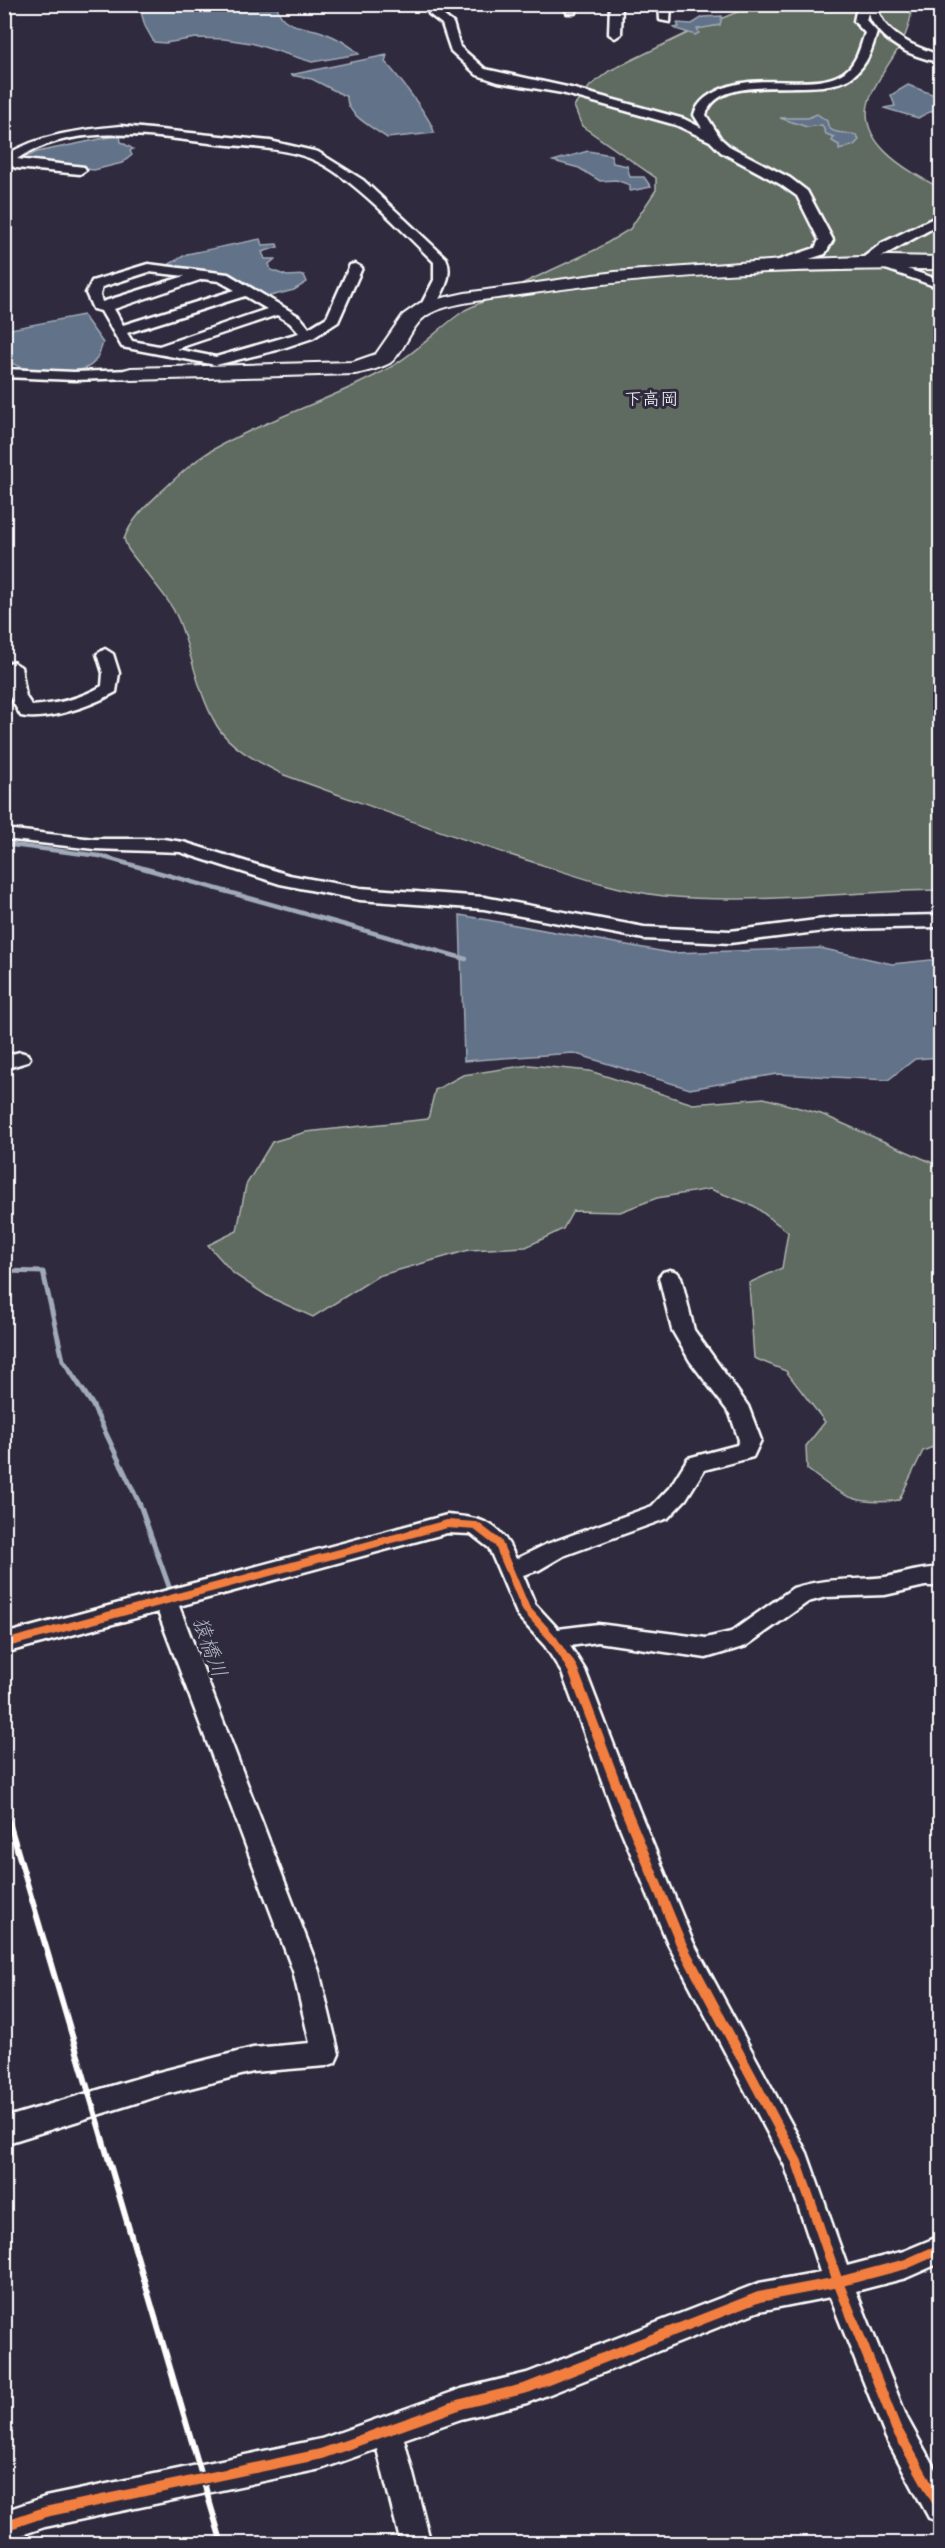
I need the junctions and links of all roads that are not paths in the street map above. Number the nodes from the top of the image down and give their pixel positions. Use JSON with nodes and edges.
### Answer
{"nodes":[{"id":1,"x":431,"y":4,"type":"edge"},
{"id":2,"x":616,"y":4,"type":"edge"},
{"id":3,"x":665,"y":4,"type":"edge"},
{"id":4,"x":870,"y":5,"type":"edge"},
{"id":5,"x":666,"y":20,"type":"dead end"},
{"id":6,"x":615,"y":34,"type":"dead end"},
{"id":7,"x":940,"y":59,"type":"edge"},
{"id":8,"x":716,"y":141,"type":"junction"},
{"id":9,"x":4,"y":147,"type":"edge"},
{"id":10,"x":31,"y":147,"type":"junction"},
{"id":11,"x":80,"y":170,"type":"dead end"},
{"id":12,"x":940,"y":219,"type":"edge"},
{"id":13,"x":867,"y":260,"type":"junction"},
{"id":14,"x":940,"y":263,"type":"edge"},
{"id":15,"x":775,"y":266,"type":"junction"},
{"id":16,"x":355,"y":268,"type":"dead end"},
{"id":17,"x":204,"y":273,"type":"junction"},
{"id":18,"x":940,"y":284,"type":"edge"},
{"id":19,"x":247,"y":291,"type":"junction"},
{"id":20,"x":106,"y":307,"type":"junction"},
{"id":21,"x":427,"y":307,"type":"junction"},
{"id":22,"x":276,"y":311,"type":"junction"},
{"id":23,"x":118,"y":330,"type":"junction"},
{"id":24,"x":308,"y":335,"type":"junction"},
{"id":25,"x":138,"y":347,"type":"junction"},
{"id":26,"x":162,"y":349,"type":"junction"},
{"id":27,"x":4,"y":373,"type":"edge"},
{"id":28,"x":109,"y":374,"type":"junction"},
{"id":29,"x":131,"y":374,"type":"joint"},
{"id":30,"x":105,"y":654,"type":"dead end"},
{"id":31,"x":4,"y":669,"type":"edge"},
{"id":32,"x":4,"y":834,"type":"edge"},
{"id":33,"x":940,"y":921,"type":"edge"},
{"id":34,"x":670,"y":1277,"type":"dead end"},
{"id":35,"x":511,"y":1570,"type":"junction"},
{"id":36,"x":940,"y":1576,"type":"edge"},
{"id":37,"x":171,"y":1600,"type":"junction"},
{"id":38,"x":553,"y":1639,"type":"junction"},
{"id":39,"x":4,"y":1644,"type":"edge"},
{"id":40,"x":4,"y":2131,"type":"edge"},
{"id":41,"x":940,"y":2249,"type":"edge"},
{"id":42,"x":838,"y":2283,"type":"junction"},
{"id":43,"x":387,"y":2431,"type":"junction"},
{"id":44,"x":940,"y":2507,"type":"edge"},
{"id":45,"x":4,"y":2526,"type":"edge"},
{"id":46,"x":416,"y":2544,"type":"edge"}],
"edges":[{"from":1,"to":8,"type":"street"},
{"from":2,"to":6,"type":"street"},
{"from":3,"to":5,"type":"street"},
{"from":4,"to":7,"type":"street"},
{"from":4,"to":8,"type":"street"},
{"from":8,"to":15,"type":"street"},
{"from":9,"to":10,"type":"street"},
{"from":10,"to":11,"type":"street"},
{"from":10,"to":21,"type":"street"},
{"from":12,"to":13,"type":"street"},
{"from":13,"to":14,"type":"street"},
{"from":13,"to":15,"type":"street"},
{"from":13,"to":18,"type":"street"},
{"from":15,"to":21,"type":"street"},
{"from":16,"to":24,"type":"street"},
{"from":17,"to":19,"type":"street"},
{"from":17,"to":20,"type":"street"},
{"from":17,"to":20,"type":"street"},
{"from":19,"to":22,"type":"street"},
{"from":19,"to":23,"type":"street"},
{"from":20,"to":23,"type":"street"},
{"from":21,"to":29,"type":"street"},
{"from":22,"to":24,"type":"street"},
{"from":22,"to":26,"type":"street"},
{"from":23,"to":25,"type":"street"},
{"from":24,"to":26,"type":"street"},
{"from":25,"to":26,"type":"street"},
{"from":25,"to":28,"type":"street"},
{"from":27,"to":28,"type":"street"},
{"from":28,"to":29,"type":"street"},
{"from":30,"to":31,"type":"street"},
{"from":32,"to":33,"type":"street"},
{"from":34,"to":35,"type":"street"},
{"from":35,"to":37,"type":"street"},
{"from":35,"to":38,"type":"street"},
{"from":36,"to":38,"type":"street"},
{"from":37,"to":39,"type":"street"},
{"from":37,"to":40,"type":"street"},
{"from":38,"to":42,"type":"street"},
{"from":41,"to":42,"type":"street"},
{"from":42,"to":43,"type":"street"},
{"from":42,"to":44,"type":"street"},
{"from":43,"to":45,"type":"street"},
{"from":43,"to":46,"type":"street"}]}
